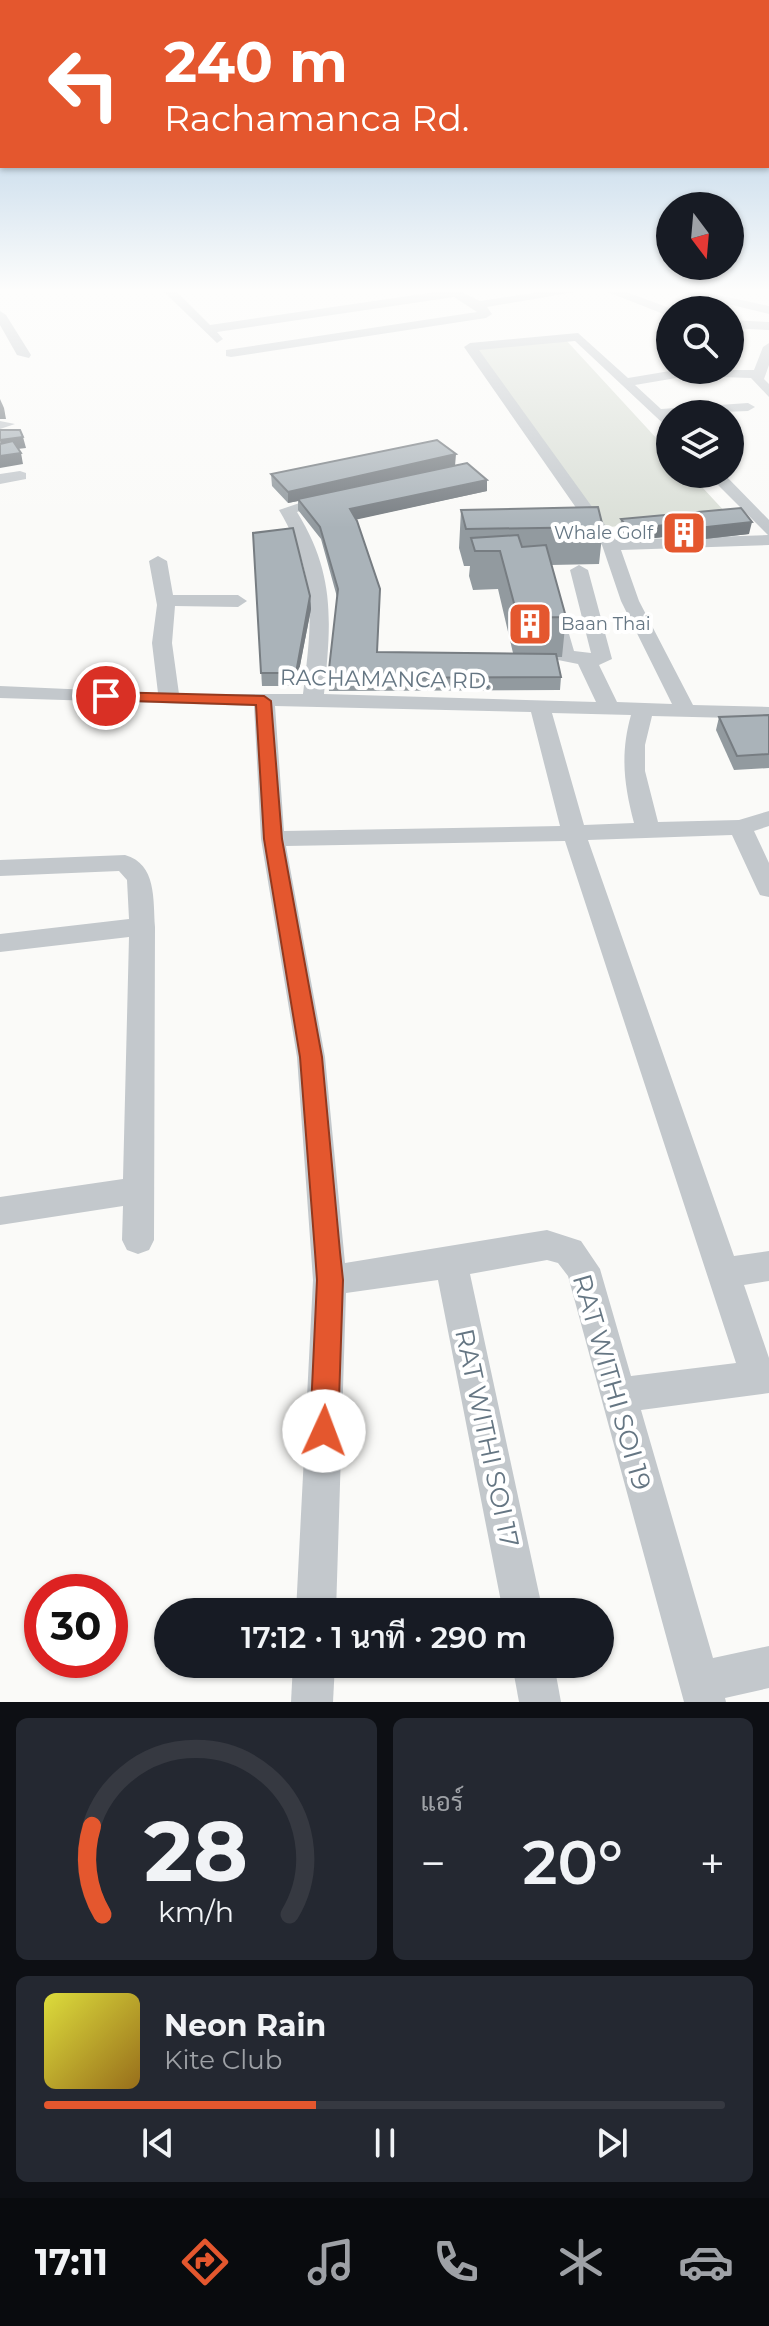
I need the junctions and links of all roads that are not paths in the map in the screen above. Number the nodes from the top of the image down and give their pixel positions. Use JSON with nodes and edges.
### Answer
{"nodes":[{"id":1,"x":485,"y":368,"type":"edge"},
{"id":2,"x":613,"y":368,"type":"edge"},
{"id":3,"x":759,"y":368,"type":"edge"},
{"id":4,"x":757,"y":374,"type":"junction"},
{"id":5,"x":628,"y":382,"type":"junction"},
{"id":6,"x":769,"y":393,"type":"edge"},
{"id":7,"x":744,"y":407,"type":"edge"},
{"id":8,"x":748,"y":407,"type":"dead end"},
{"id":9,"x":656,"y":411,"type":"edge"},
{"id":10,"x":20,"y":476,"type":"dead end"},
{"id":11,"x":0,"y":479,"type":"edge"},
{"id":12,"x":728,"y":488,"type":"edge"},
{"id":13,"x":340,"y":495,"type":"edge"},
{"id":14,"x":769,"y":530,"type":"edge"},
{"id":15,"x":769,"y":540,"type":"edge"},
{"id":16,"x":611,"y":545,"type":"junction"},
{"id":17,"x":158,"y":561,"type":"dead end"},
{"id":18,"x":579,"y":570,"type":"dead end"},
{"id":19,"x":552,"y":599,"type":"edge"},
{"id":20,"x":165,"y":600,"type":"junction"},
{"id":21,"x":238,"y":601,"type":"dead end"},
{"id":22,"x":586,"y":659,"type":"junction"},
{"id":23,"x":0,"y":692,"type":"edge"},
{"id":24,"x":169,"y":700,"type":"junction"},
{"id":25,"x":313,"y":700,"type":"junction"},
{"id":26,"x":264,"y":701,"type":"junction"},
{"id":27,"x":540,"y":707,"type":"junction"},
{"id":28,"x":609,"y":708,"type":"junction"},
{"id":29,"x":686,"y":711,"type":"junction"},
{"id":30,"x":643,"y":712,"type":"junction"},
{"id":31,"x":769,"y":713,"type":"edge"},
{"id":32,"x":769,"y":818,"type":"edge"},
{"id":33,"x":740,"y":827,"type":"junction"},
{"id":34,"x":648,"y":830,"type":"junction"},
{"id":35,"x":574,"y":833,"type":"junction"},
{"id":36,"x":273,"y":839,"type":"junction"},
{"id":37,"x":0,"y":868,"type":"edge"},
{"id":38,"x":769,"y":889,"type":"edge"},
{"id":39,"x":142,"y":927,"type":"junction"},
{"id":40,"x":0,"y":943,"type":"edge"},
{"id":41,"x":138,"y":1190,"type":"junction"},
{"id":42,"x":0,"y":1211,"type":"edge"},
{"id":43,"x":138,"y":1240,"type":"dead end"},
{"id":44,"x":451,"y":1263,"type":"junction"},
{"id":45,"x":769,"y":1266,"type":"edge"},
{"id":46,"x":722,"y":1273,"type":"junction"},
{"id":47,"x":330,"y":1280,"type":"junction"},
{"id":48,"x":764,"y":1376,"type":"edge"},
{"id":49,"x":616,"y":1396,"type":"junction"},
{"id":50,"x":317,"y":1598,"type":"edge"},
{"id":51,"x":520,"y":1598,"type":"edge"},
{"id":52,"x":769,"y":1667,"type":"edge"},
{"id":53,"x":313,"y":1678,"type":"edge"},
{"id":54,"x":536,"y":1678,"type":"edge"},
{"id":55,"x":702,"y":1692,"type":"edge"},
{"id":56,"x":312,"y":1702,"type":"edge"},
{"id":57,"x":540,"y":1702,"type":"edge"}],
"edges":[{"from":1,"to":16,"type":"street"},
{"from":2,"to":5,"type":"street"},
{"from":3,"to":4,"type":"street"},
{"from":4,"to":5,"type":"street"},
{"from":4,"to":6,"type":"street"},
{"from":5,"to":9,"type":"street"},
{"from":7,"to":8,"type":"street"},
{"from":10,"to":11,"type":"street"},
{"from":12,"to":14,"type":"street"},
{"from":13,"to":25,"type":"street"},
{"from":15,"to":16,"type":"street"},
{"from":16,"to":29,"type":"street"},
{"from":17,"to":20,"type":"street"},
{"from":18,"to":22,"type":"street"},
{"from":19,"to":22,"type":"street"},
{"from":20,"to":21,"type":"street"},
{"from":20,"to":24,"type":"street"},
{"from":22,"to":28,"type":"street"},
{"from":23,"to":24,"type":"street","name":"RACHAMANCA RD."},
{"from":24,"to":26,"type":"street","name":"RACHAMANCA RD."},
{"from":25,"to":26,"type":"street","name":"RACHAMANCA RD."},
{"from":25,"to":27,"type":"street","name":"RACHAMANCA RD."},
{"from":26,"to":36,"type":"street"},
{"from":27,"to":28,"type":"street","name":"RACHAMANCA RD."},
{"from":27,"to":35,"type":"street"},
{"from":28,"to":30,"type":"street","name":"RACHAMANCA RD."},
{"from":29,"to":30,"type":"street","name":"RACHAMANCA RD."},
{"from":29,"to":31,"type":"street","name":"RACHAMANCA RD."},
{"from":30,"to":34,"type":"street"},
{"from":32,"to":33,"type":"street"},
{"from":33,"to":34,"type":"street"},
{"from":33,"to":38,"type":"street"},
{"from":34,"to":35,"type":"street"},
{"from":35,"to":36,"type":"street"},
{"from":35,"to":46,"type":"street"},
{"from":36,"to":47,"type":"street"},
{"from":37,"to":39,"type":"street"},
{"from":39,"to":40,"type":"street"},
{"from":39,"to":41,"type":"street"},
{"from":41,"to":42,"type":"street"},
{"from":41,"to":43,"type":"street"},
{"from":44,"to":47,"type":"street","name":"RAT WITHI SOI 19"},
{"from":44,"to":49,"type":"street","name":"RAT WITHI SOI 19"},
{"from":44,"to":51,"type":"street","name":"RAT WITHI SOI 17"},
{"from":45,"to":46,"type":"street"},
{"from":46,"to":48,"type":"street"},
{"from":47,"to":50,"type":"street"},
{"from":48,"to":49,"type":"street"},
{"from":49,"to":55,"type":"street","name":"RAT WITHI SOI 19"},
{"from":52,"to":55,"type":"street"},
{"from":53,"to":56,"type":"street"},
{"from":54,"to":57,"type":"street"}]}
